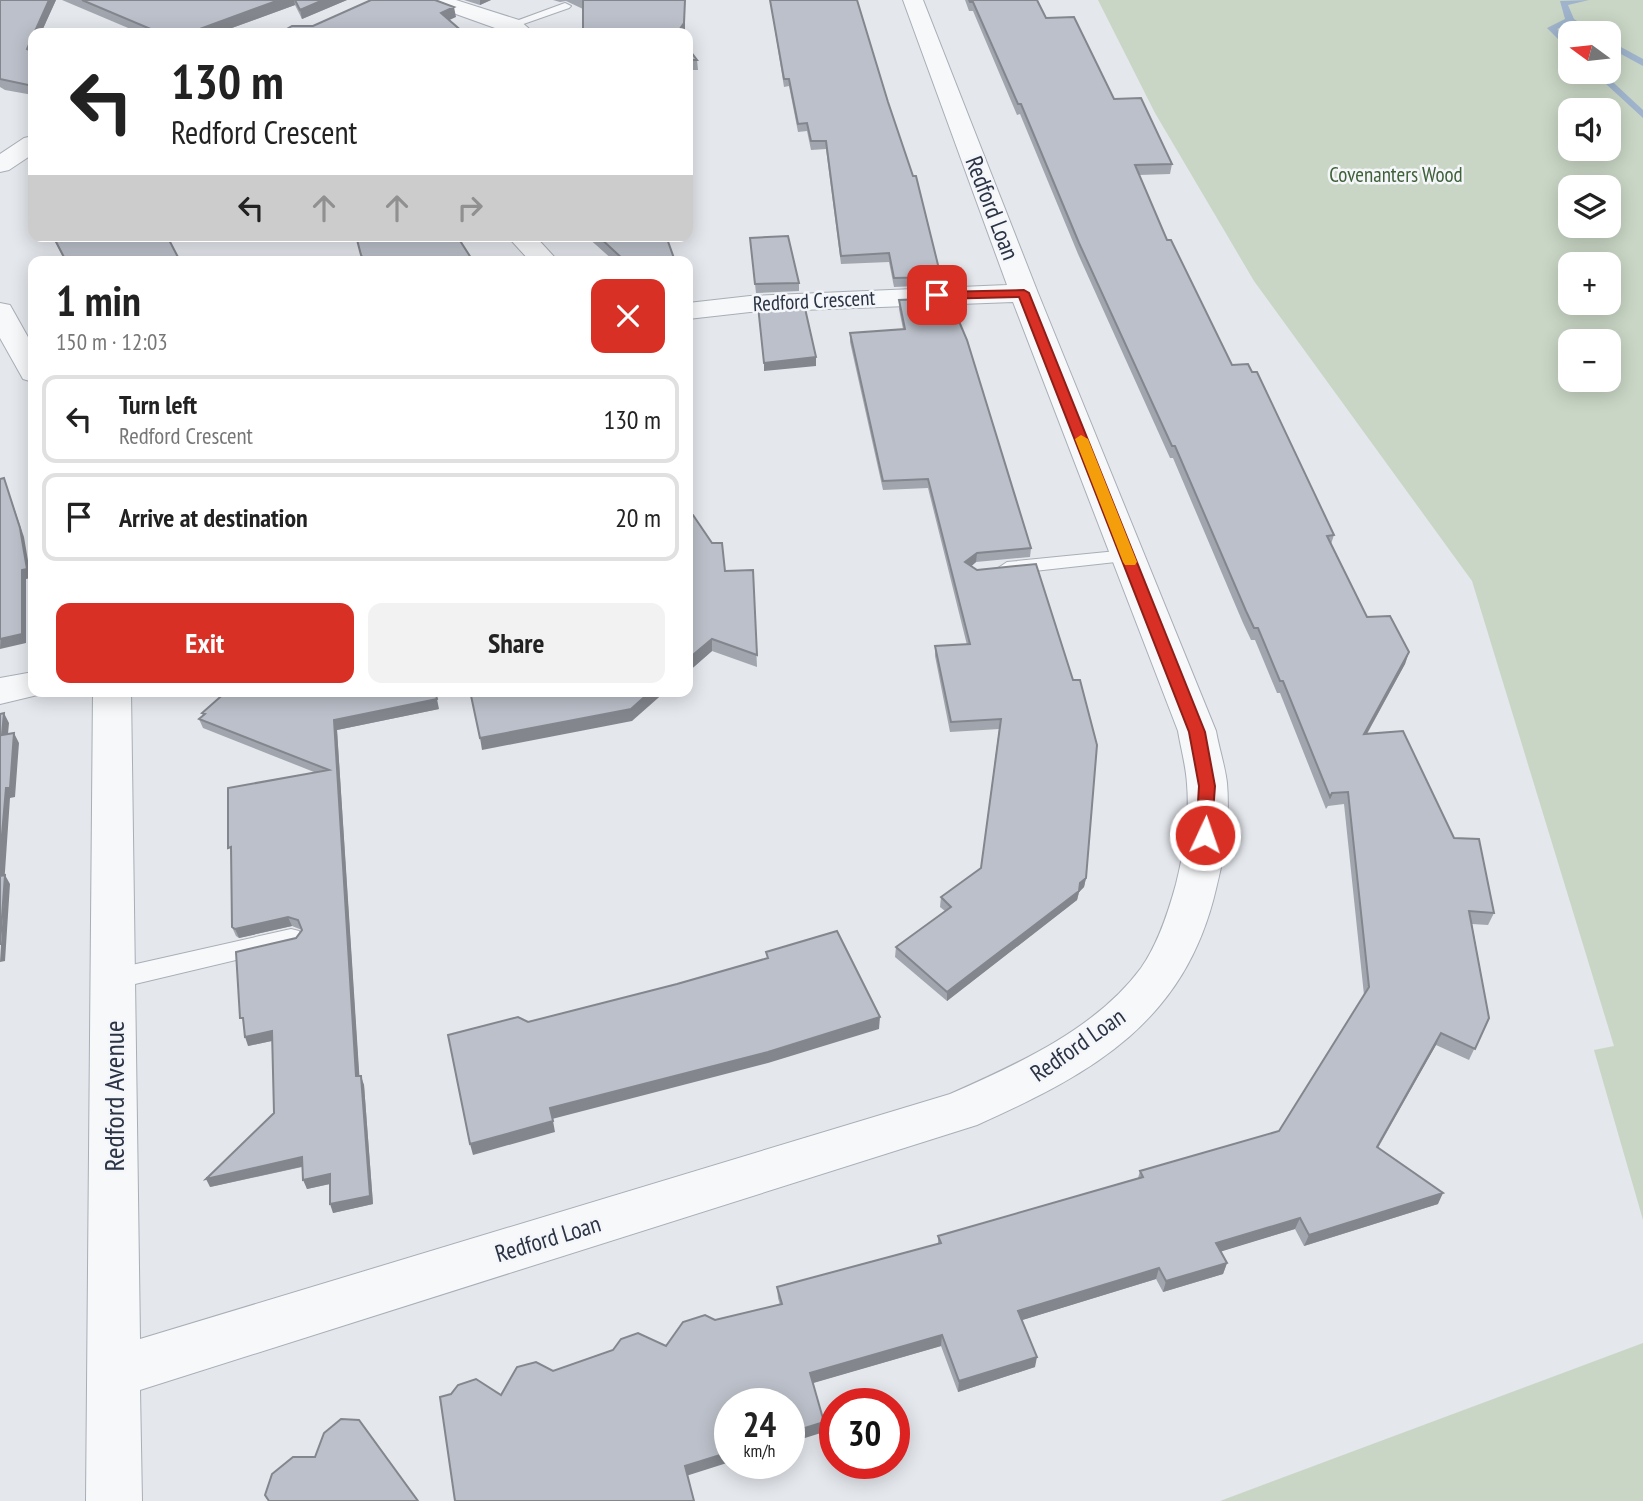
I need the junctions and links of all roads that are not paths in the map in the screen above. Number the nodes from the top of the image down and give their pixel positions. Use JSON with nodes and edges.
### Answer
{"nodes":[{"id":1,"x":435,"y":0,"type":"edge"},
{"id":2,"x":913,"y":0,"type":"edge"},
{"id":3,"x":565,"y":6,"type":"dead end"},
{"id":4,"x":514,"y":28,"type":"edge"},
{"id":5,"x":519,"y":28,"type":"edge"},
{"id":6,"x":28,"y":146,"type":"edge"},
{"id":7,"x":0,"y":164,"type":"edge"},
{"id":8,"x":526,"y":242,"type":"edge"},
{"id":9,"x":540,"y":256,"type":"edge"},
{"id":10,"x":1024,"y":293,"type":"junction"},
{"id":11,"x":693,"y":310,"type":"edge"},
{"id":12,"x":0,"y":311,"type":"edge"},
{"id":13,"x":28,"y":364,"type":"edge"},
{"id":14,"x":1127,"y":556,"type":"junction"},
{"id":15,"x":990,"y":569,"type":"edge"},
{"id":16,"x":28,"y":685,"type":"edge"},
{"id":17,"x":0,"y":691,"type":"edge"},
{"id":18,"x":112,"y":697,"type":"edge"},
{"id":19,"x":291,"y":938,"type":"edge"},
{"id":20,"x":114,"y":979,"type":"junction"},
{"id":21,"x":115,"y":1372,"type":"junction"},
{"id":22,"x":114,"y":1501,"type":"edge"}],
"edges":[{"from":1,"to":4,"type":"street"},
{"from":2,"to":10,"type":"street","name":"Redford Loan"},
{"from":3,"to":5,"type":"lane"},
{"from":6,"to":7,"type":"street"},
{"from":8,"to":9,"type":"street"},
{"from":10,"to":11,"type":"street","name":"Redford Crescent"},
{"from":10,"to":14,"type":"street","name":"Redford Loan"},
{"from":12,"to":13,"type":"street"},
{"from":14,"to":15,"type":"lane"},
{"from":14,"to":21,"type":"street","name":"Redford Loan"},
{"from":16,"to":17,"type":"street"},
{"from":18,"to":20,"type":"street","name":"Redford Avenue"},
{"from":19,"to":20,"type":"lane"},
{"from":20,"to":21,"type":"street","name":"Redford Avenue"},
{"from":21,"to":22,"type":"street","name":"Redford Avenue"}]}
